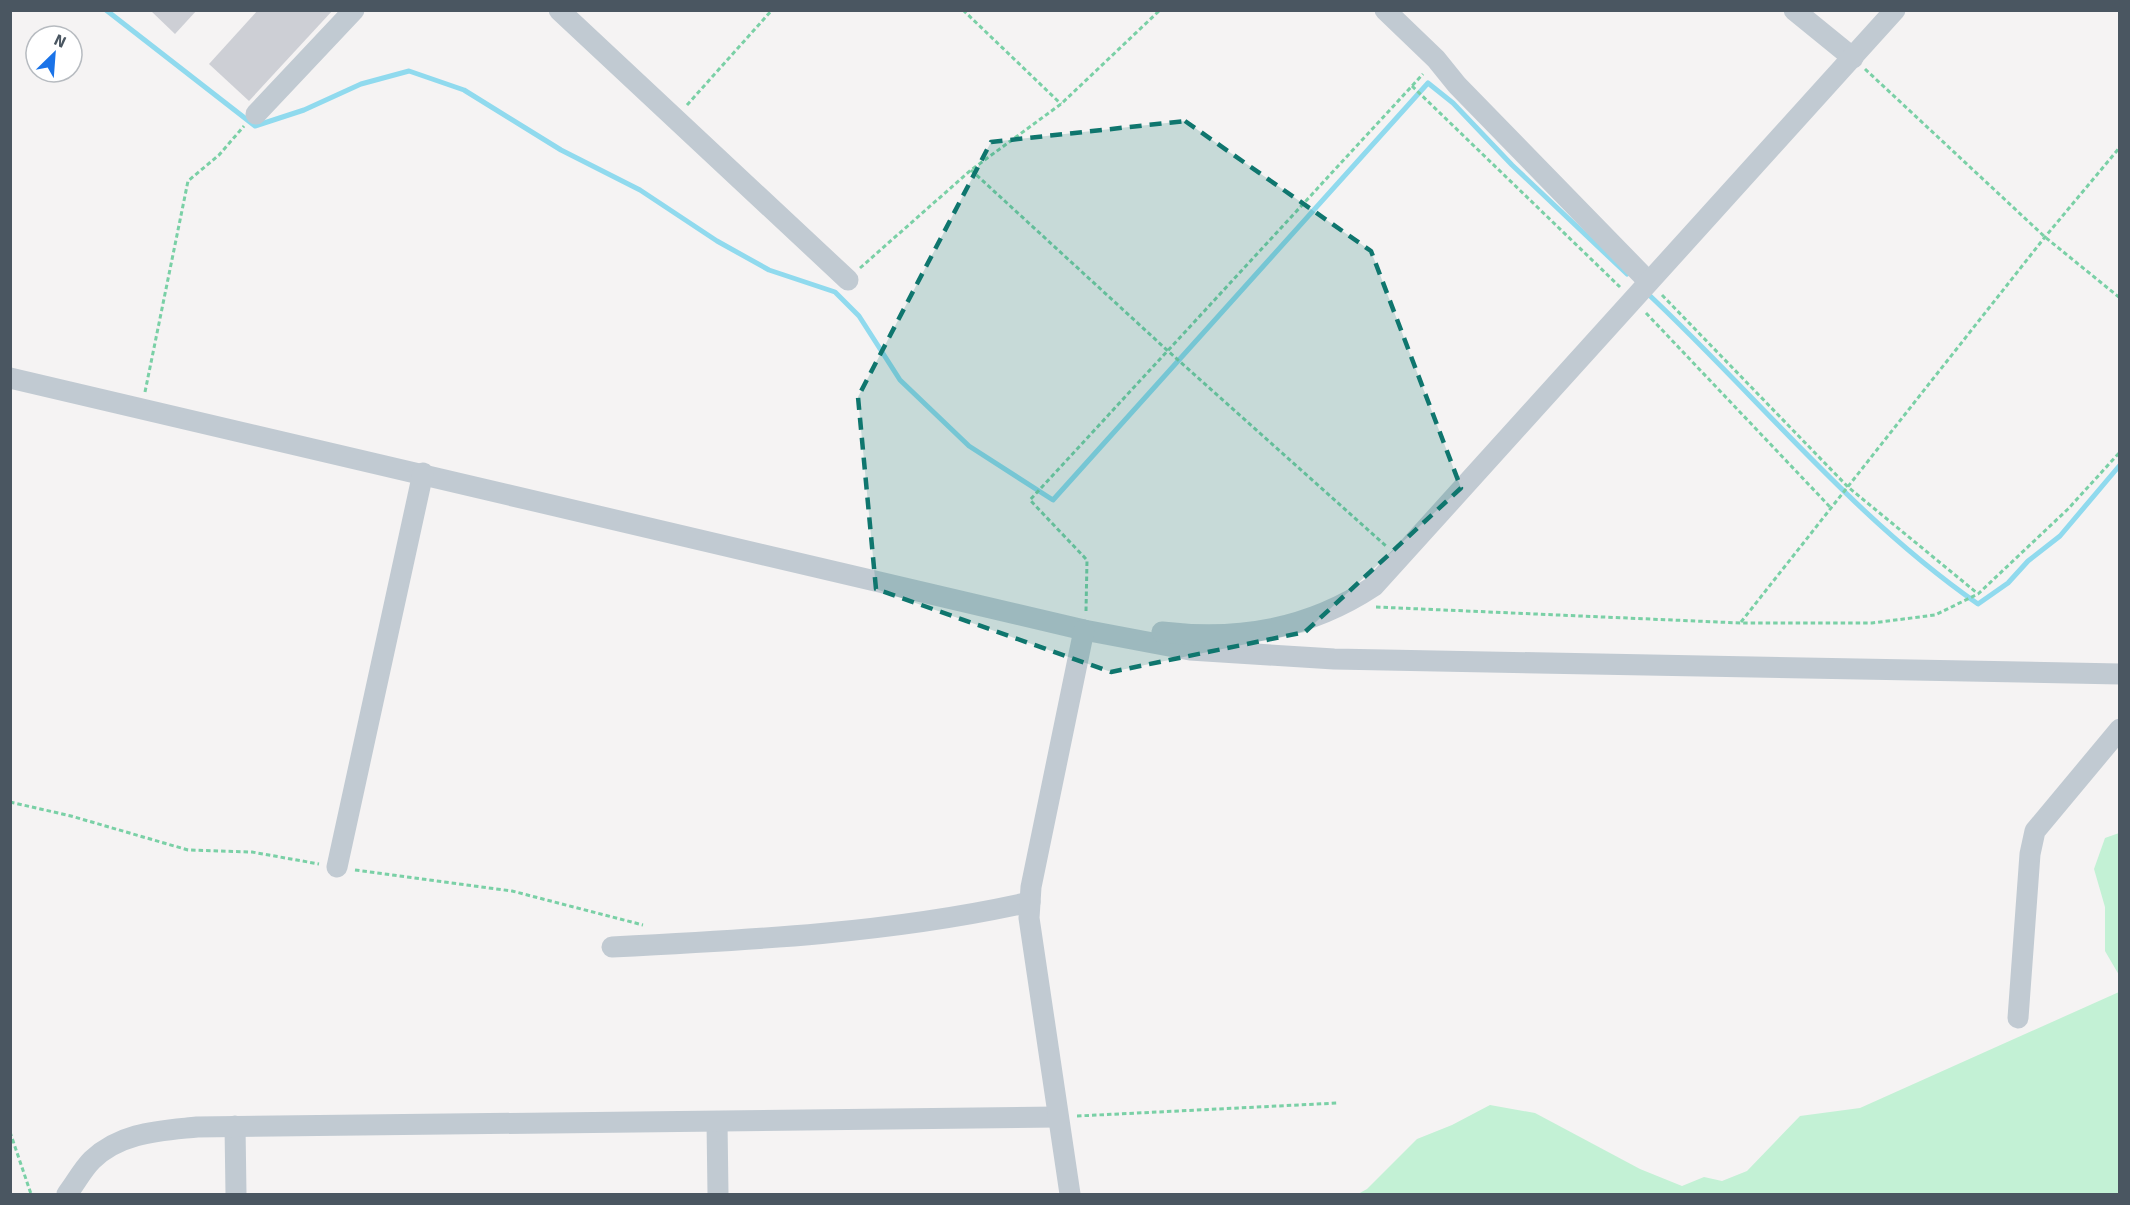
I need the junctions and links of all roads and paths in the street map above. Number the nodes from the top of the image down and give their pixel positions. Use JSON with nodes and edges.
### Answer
{"nodes":[{"id":1,"x":354,"y":10,"type":"edge"},
{"id":2,"x":559,"y":10,"type":"edge"},
{"id":3,"x":772,"y":10,"type":"edge"},
{"id":4,"x":963,"y":10,"type":"edge"},
{"id":5,"x":1160,"y":10,"type":"edge"},
{"id":6,"x":1385,"y":10,"type":"edge"},
{"id":7,"x":1794,"y":10,"type":"edge"},
{"id":8,"x":1895,"y":10,"type":"edge"},
{"id":9,"x":1853,"y":58,"type":"junction"},
{"id":10,"x":1436,"y":59,"type":"junction"},
{"id":11,"x":1062,"y":104,"type":"junction"},
{"id":12,"x":256,"y":114,"type":"joint"},
{"id":13,"x":675,"y":118,"type":"junction"},
{"id":14,"x":2120,"y":147,"type":"edge"},
{"id":15,"x":971,"y":170,"type":"junction"},
{"id":16,"x":2045,"y":237,"type":"junction"},
{"id":17,"x":848,"y":280,"type":"joint"},
{"id":18,"x":1648,"y":281,"type":"junction"},
{"id":19,"x":2120,"y":298,"type":"edge"},
{"id":20,"x":1168,"y":351,"type":"junction"},
{"id":21,"x":10,"y":378,"type":"edge"},
{"id":22,"x":142,"y":408,"type":"junction"},
{"id":23,"x":2120,"y":452,"type":"edge"},
{"id":24,"x":423,"y":473,"type":"junction"},
{"id":25,"x":1848,"y":487,"type":"junction"},
{"id":26,"x":1400,"y":559,"type":"junction"},
{"id":27,"x":1978,"y":594,"type":"junction"},
{"id":28,"x":1344,"y":606,"type":"junction"},
{"id":29,"x":1740,"y":623,"type":"junction"},
{"id":30,"x":1084,"y":630,"type":"junction"},
{"id":31,"x":1142,"y":640,"type":"junction"},
{"id":32,"x":2120,"y":674,"type":"edge"},
{"id":33,"x":2120,"y":729,"type":"edge"},
{"id":34,"x":10,"y":802,"type":"edge"},
{"id":35,"x":337,"y":867,"type":"junction"},
{"id":36,"x":1030,"y":903,"type":"junction"},
{"id":37,"x":649,"y":927,"type":"dead end"},
{"id":38,"x":612,"y":947,"type":"dead end"},
{"id":39,"x":2018,"y":1018,"type":"dead end"},
{"id":40,"x":1337,"y":1103,"type":"dead end"},
{"id":41,"x":1058,"y":1117,"type":"junction"},
{"id":42,"x":717,"y":1122,"type":"junction"},
{"id":43,"x":235,"y":1126,"type":"junction"},
{"id":44,"x":10,"y":1132,"type":"edge"},
{"id":45,"x":31,"y":1194,"type":"edge"},
{"id":46,"x":67,"y":1194,"type":"edge"},
{"id":47,"x":236,"y":1194,"type":"edge"},
{"id":48,"x":718,"y":1194,"type":"edge"},
{"id":49,"x":1070,"y":1194,"type":"edge"}],
"edges":[{"from":1,"to":12,"type":"street"},
{"from":2,"to":13,"type":"street"},
{"from":3,"to":13,"type":"path"},
{"from":4,"to":11,"type":"path"},
{"from":5,"to":11,"type":"path"},
{"from":6,"to":10,"type":"street"},
{"from":7,"to":9,"type":"street"},
{"from":8,"to":9,"type":"street"},
{"from":9,"to":16,"type":"path"},
{"from":9,"to":18,"type":"street"},
{"from":10,"to":18,"type":"street"},
{"from":10,"to":20,"type":"path"},
{"from":11,"to":15,"type":"path"},
{"from":12,"to":22,"type":"path"},
{"from":13,"to":17,"type":"street"},
{"from":14,"to":16,"type":"path"},
{"from":15,"to":17,"type":"path"},
{"from":15,"to":20,"type":"path"},
{"from":16,"to":19,"type":"path"},
{"from":16,"to":25,"type":"path"},
{"from":18,"to":25,"type":"path"},
{"from":18,"to":26,"type":"street"},
{"from":20,"to":26,"type":"path"},
{"from":20,"to":30,"type":"path"},
{"from":21,"to":22,"type":"street"},
{"from":22,"to":24,"type":"street"},
{"from":23,"to":27,"type":"path"},
{"from":24,"to":30,"type":"street"},
{"from":24,"to":35,"type":"street"},
{"from":25,"to":27,"type":"path"},
{"from":25,"to":29,"type":"path"},
{"from":26,"to":28,"type":"street"},
{"from":27,"to":29,"type":"path"},
{"from":28,"to":29,"type":"path"},
{"from":28,"to":31,"type":"street"},
{"from":30,"to":31,"type":"street"},
{"from":30,"to":36,"type":"street"},
{"from":31,"to":32,"type":"street"},
{"from":33,"to":39,"type":"street"},
{"from":34,"to":35,"type":"path"},
{"from":35,"to":37,"type":"path"},
{"from":36,"to":38,"type":"street"},
{"from":36,"to":41,"type":"street"},
{"from":40,"to":41,"type":"path"},
{"from":41,"to":42,"type":"street"},
{"from":41,"to":49,"type":"street"},
{"from":42,"to":43,"type":"street"},
{"from":42,"to":48,"type":"street"},
{"from":43,"to":46,"type":"street"},
{"from":43,"to":47,"type":"street"},
{"from":44,"to":45,"type":"path"}]}
